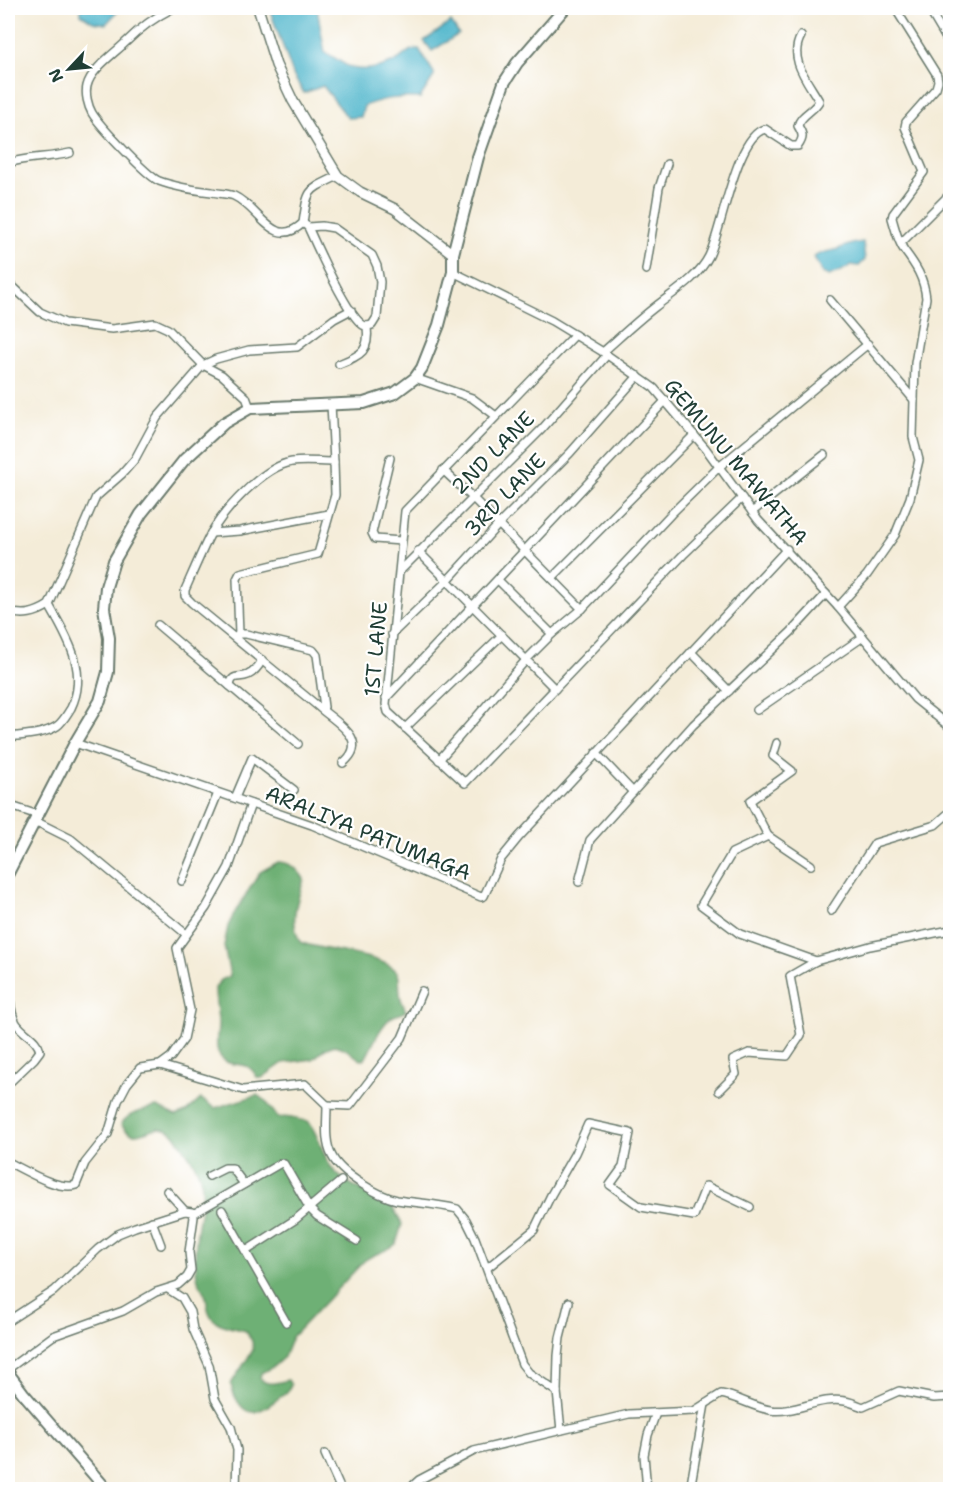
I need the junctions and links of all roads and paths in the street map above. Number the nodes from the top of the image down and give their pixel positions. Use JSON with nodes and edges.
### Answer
{"nodes":[{"id":1,"x":173,"y":8,"type":"edge"},
{"id":2,"x":258,"y":8,"type":"edge"},
{"id":3,"x":565,"y":8,"type":"edge"},
{"id":4,"x":895,"y":8,"type":"edge"},
{"id":5,"x":928,"y":8,"type":"edge"},
{"id":6,"x":801,"y":36,"type":"dead end"},
{"id":7,"x":951,"y":45,"type":"edge"},
{"id":8,"x":70,"y":153,"type":"dead end"},
{"id":9,"x":8,"y":163,"type":"edge"},
{"id":10,"x":667,"y":164,"type":"dead end"},
{"id":11,"x":338,"y":176,"type":"junction"},
{"id":12,"x":951,"y":194,"type":"edge"},
{"id":13,"x":306,"y":225,"type":"junction"},
{"id":14,"x":901,"y":243,"type":"junction"},
{"id":15,"x":453,"y":254,"type":"junction"},
{"id":16,"x":646,"y":270,"type":"dead end"},
{"id":17,"x":453,"y":272,"type":"junction"},
{"id":18,"x":8,"y":282,"type":"edge"},
{"id":19,"x":830,"y":300,"type":"dead end"},
{"id":20,"x":351,"y":310,"type":"junction"},
{"id":21,"x":367,"y":326,"type":"junction"},
{"id":22,"x":575,"y":335,"type":"junction"},
{"id":23,"x":868,"y":344,"type":"junction"},
{"id":24,"x":605,"y":354,"type":"junction"},
{"id":25,"x":339,"y":364,"type":"dead end"},
{"id":26,"x":203,"y":365,"type":"junction"},
{"id":27,"x":638,"y":376,"type":"junction"},
{"id":28,"x":415,"y":378,"type":"junction"},
{"id":29,"x":666,"y":400,"type":"junction"},
{"id":30,"x":914,"y":400,"type":"junction"},
{"id":31,"x":331,"y":404,"type":"junction"},
{"id":32,"x":250,"y":408,"type":"junction"},
{"id":33,"x":496,"y":416,"type":"junction"},
{"id":34,"x":694,"y":435,"type":"junction"},
{"id":35,"x":824,"y":455,"type":"dead end"},
{"id":36,"x":390,"y":458,"type":"dead end"},
{"id":37,"x":334,"y":462,"type":"junction"},
{"id":38,"x":719,"y":467,"type":"junction"},
{"id":39,"x":443,"y":471,"type":"junction"},
{"id":40,"x":472,"y":497,"type":"junction"},
{"id":41,"x":742,"y":498,"type":"junction"},
{"id":42,"x":752,"y":512,"type":"junction"},
{"id":43,"x":329,"y":514,"type":"junction"},
{"id":44,"x":499,"y":524,"type":"junction"},
{"id":45,"x":211,"y":533,"type":"junction"},
{"id":46,"x":401,"y":541,"type":"junction"},
{"id":47,"x":787,"y":549,"type":"junction"},
{"id":48,"x":524,"y":550,"type":"junction"},
{"id":49,"x":418,"y":552,"type":"junction"},
{"id":50,"x":400,"y":571,"type":"junction"},
{"id":51,"x":552,"y":578,"type":"junction"},
{"id":52,"x":498,"y":580,"type":"junction"},
{"id":53,"x":447,"y":581,"type":"junction"},
{"id":54,"x":826,"y":594,"type":"junction"},
{"id":55,"x":49,"y":605,"type":"junction"},
{"id":56,"x":474,"y":607,"type":"junction"},
{"id":57,"x":838,"y":607,"type":"junction"},
{"id":58,"x":582,"y":609,"type":"junction"},
{"id":59,"x":8,"y":612,"type":"edge"},
{"id":60,"x":158,"y":625,"type":"dead end"},
{"id":61,"x":392,"y":634,"type":"junction"},
{"id":62,"x":552,"y":634,"type":"junction"},
{"id":63,"x":502,"y":635,"type":"junction"},
{"id":64,"x":237,"y":636,"type":"junction"},
{"id":65,"x":863,"y":637,"type":"junction"},
{"id":66,"x":691,"y":652,"type":"junction"},
{"id":67,"x":262,"y":660,"type":"junction"},
{"id":68,"x":526,"y":660,"type":"junction"},
{"id":69,"x":230,"y":686,"type":"junction"},
{"id":70,"x":555,"y":689,"type":"junction"},
{"id":71,"x":729,"y":691,"type":"junction"},
{"id":72,"x":386,"y":698,"type":"junction"},
{"id":73,"x":321,"y":709,"type":"junction"},
{"id":74,"x":757,"y":710,"type":"dead end"},
{"id":75,"x":949,"y":723,"type":"edge"},
{"id":76,"x":405,"y":728,"type":"junction"},
{"id":77,"x":8,"y":737,"type":"edge"},
{"id":78,"x":75,"y":743,"type":"junction"},
{"id":79,"x":777,"y":743,"type":"dead end"},
{"id":80,"x":298,"y":744,"type":"dead end"},
{"id":81,"x":596,"y":753,"type":"junction"},
{"id":82,"x":439,"y":760,"type":"junction"},
{"id":83,"x":343,"y":763,"type":"dead end"},
{"id":84,"x":294,"y":790,"type":"dead end"},
{"id":85,"x":633,"y":792,"type":"junction"},
{"id":86,"x":218,"y":793,"type":"junction"},
{"id":87,"x":235,"y":798,"type":"junction"},
{"id":88,"x":251,"y":804,"type":"junction"},
{"id":89,"x":8,"y":805,"type":"edge"},
{"id":90,"x":951,"y":812,"type":"edge"},
{"id":91,"x":37,"y":818,"type":"junction"},
{"id":92,"x":768,"y":836,"type":"junction"},
{"id":93,"x":811,"y":865,"type":"dead end"},
{"id":94,"x":8,"y":873,"type":"edge"},
{"id":95,"x":182,"y":880,"type":"dead end"},
{"id":96,"x":579,"y":882,"type":"dead end"},
{"id":97,"x":831,"y":911,"type":"dead end"},
{"id":98,"x":951,"y":930,"type":"edge"},
{"id":99,"x":186,"y":934,"type":"junction"},
{"id":100,"x":816,"y":961,"type":"junction"},
{"id":101,"x":8,"y":970,"type":"edge"},
{"id":102,"x":422,"y":991,"type":"dead end"},
{"id":103,"x":160,"y":1065,"type":"junction"},
{"id":104,"x":8,"y":1084,"type":"edge"},
{"id":105,"x":719,"y":1091,"type":"dead end"},
{"id":106,"x":327,"y":1105,"type":"junction"},
{"id":107,"x":8,"y":1162,"type":"edge"},
{"id":108,"x":209,"y":1176,"type":"dead end"},
{"id":109,"x":341,"y":1181,"type":"dead end"},
{"id":110,"x":243,"y":1184,"type":"junction"},
{"id":111,"x":167,"y":1191,"type":"dead end"},
{"id":112,"x":750,"y":1207,"type":"dead end"},
{"id":113,"x":310,"y":1209,"type":"junction"},
{"id":114,"x":222,"y":1210,"type":"dead end"},
{"id":115,"x":189,"y":1212,"type":"junction"},
{"id":116,"x":152,"y":1221,"type":"junction"},
{"id":117,"x":357,"y":1241,"type":"dead end"},
{"id":118,"x":161,"y":1245,"type":"dead end"},
{"id":119,"x":246,"y":1251,"type":"junction"},
{"id":120,"x":487,"y":1268,"type":"junction"},
{"id":121,"x":168,"y":1289,"type":"junction"},
{"id":122,"x":569,"y":1302,"type":"dead end"},
{"id":123,"x":8,"y":1321,"type":"edge"},
{"id":124,"x":286,"y":1322,"type":"dead end"},
{"id":125,"x":8,"y":1371,"type":"edge"},
{"id":126,"x":557,"y":1392,"type":"junction"},
{"id":127,"x":951,"y":1397,"type":"edge"},
{"id":128,"x":705,"y":1404,"type":"junction"},
{"id":129,"x":656,"y":1413,"type":"junction"},
{"id":130,"x":561,"y":1430,"type":"junction"},
{"id":131,"x":325,"y":1454,"type":"dead end"},
{"id":132,"x":107,"y":1490,"type":"edge"},
{"id":133,"x":236,"y":1490,"type":"edge"},
{"id":134,"x":341,"y":1490,"type":"edge"},
{"id":135,"x":408,"y":1490,"type":"edge"},
{"id":136,"x":647,"y":1490,"type":"edge"},
{"id":137,"x":710,"y":1490,"type":"edge"}],
"edges":[{"from":1,"to":13,"type":"street"},
{"from":2,"to":11,"type":"street"},
{"from":3,"to":15,"type":"main road"},
{"from":4,"to":14,"type":"street"},
{"from":5,"to":7,"type":"street"},
{"from":6,"to":24,"type":"street","name":"2ND LANE"},
{"from":8,"to":9,"type":"street"},
{"from":10,"to":16,"type":"street"},
{"from":11,"to":13,"type":"street"},
{"from":11,"to":15,"type":"street"},
{"from":12,"to":14,"type":"street"},
{"from":13,"to":20,"type":"street"},
{"from":13,"to":21,"type":"street"},
{"from":14,"to":30,"type":"street"},
{"from":15,"to":17,"type":"main road"},
{"from":17,"to":22,"type":"street","name":"GEMUNU MAWATHA"},
{"from":17,"to":28,"type":"main road"},
{"from":18,"to":26,"type":"street"},
{"from":19,"to":23,"type":"street"},
{"from":20,"to":21,"type":"street"},
{"from":20,"to":26,"type":"street"},
{"from":21,"to":25,"type":"street"},
{"from":22,"to":24,"type":"street","name":"GEMUNU MAWATHA"},
{"from":22,"to":33,"type":"street","name":"1ST LANE"},
{"from":23,"to":30,"type":"street"},
{"from":23,"to":38,"type":"street"},
{"from":24,"to":27,"type":"street","name":"GEMUNU MAWATHA"},
{"from":24,"to":40,"type":"street","name":"2ND LANE"},
{"from":26,"to":32,"type":"street"},
{"from":26,"to":55,"type":"street"},
{"from":27,"to":29,"type":"street","name":"GEMUNU MAWATHA"},
{"from":27,"to":44,"type":"street","name":"3RD LANE"},
{"from":28,"to":31,"type":"main road"},
{"from":28,"to":33,"type":"street"},
{"from":29,"to":34,"type":"street","name":"GEMUNU MAWATHA"},
{"from":29,"to":48,"type":"street"},
{"from":30,"to":57,"type":"street"},
{"from":31,"to":32,"type":"main road"},
{"from":31,"to":37,"type":"street"},
{"from":32,"to":78,"type":"main road"},
{"from":33,"to":39,"type":"street","name":"1ST LANE"},
{"from":34,"to":38,"type":"street","name":"GEMUNU MAWATHA"},
{"from":34,"to":51,"type":"street"},
{"from":35,"to":42,"type":"street"},
{"from":36,"to":46,"type":"street"},
{"from":37,"to":43,"type":"street"},
{"from":37,"to":45,"type":"street"},
{"from":38,"to":41,"type":"street","name":"GEMUNU MAWATHA"},
{"from":38,"to":58,"type":"street"},
{"from":39,"to":40,"type":"street"},
{"from":39,"to":46,"type":"street","name":"1ST LANE"},
{"from":40,"to":44,"type":"street"},
{"from":40,"to":49,"type":"street","name":"2ND LANE"},
{"from":41,"to":42,"type":"street","name":"GEMUNU MAWATHA"},
{"from":41,"to":70,"type":"street","name":"1ST LANE"},
{"from":42,"to":47,"type":"street","name":"GEMUNU MAWATHA"},
{"from":43,"to":45,"type":"street"},
{"from":43,"to":64,"type":"street"},
{"from":44,"to":48,"type":"street"},
{"from":44,"to":53,"type":"street","name":"3RD LANE"},
{"from":45,"to":64,"type":"street"},
{"from":46,"to":50,"type":"street","name":"1ST LANE"},
{"from":47,"to":54,"type":"street","name":"GEMUNU MAWATHA"},
{"from":47,"to":66,"type":"street","name":"ARALIYA PATUMAGA"},
{"from":48,"to":51,"type":"street"},
{"from":48,"to":52,"type":"street"},
{"from":49,"to":50,"type":"street","name":"2ND LANE"},
{"from":49,"to":53,"type":"street"},
{"from":50,"to":61,"type":"street","name":"1ST LANE"},
{"from":51,"to":58,"type":"street"},
{"from":52,"to":56,"type":"street"},
{"from":52,"to":62,"type":"street"},
{"from":53,"to":56,"type":"street"},
{"from":53,"to":61,"type":"street","name":"3RD LANE"},
{"from":54,"to":57,"type":"street","name":"GEMUNU MAWATHA"},
{"from":54,"to":71,"type":"street"},
{"from":55,"to":59,"type":"street"},
{"from":55,"to":77,"type":"street"},
{"from":56,"to":63,"type":"street"},
{"from":56,"to":72,"type":"street"},
{"from":57,"to":65,"type":"street","name":"GEMUNU MAWATHA"},
{"from":58,"to":62,"type":"street"},
{"from":60,"to":69,"type":"street"},
{"from":61,"to":72,"type":"street","name":"1ST LANE"},
{"from":62,"to":68,"type":"street"},
{"from":63,"to":68,"type":"street"},
{"from":63,"to":76,"type":"street"},
{"from":64,"to":67,"type":"street"},
{"from":64,"to":73,"type":"street"},
{"from":65,"to":74,"type":"street"},
{"from":65,"to":75,"type":"street","name":"GEMUNU MAWATHA"},
{"from":66,"to":71,"type":"street"},
{"from":66,"to":81,"type":"street","name":"ARALIYA PATUMAGA"},
{"from":67,"to":69,"type":"street"},
{"from":67,"to":73,"type":"street"},
{"from":68,"to":70,"type":"street"},
{"from":68,"to":82,"type":"street"},
{"from":69,"to":80,"type":"street"},
{"from":70,"to":82,"type":"street","name":"1ST LANE"},
{"from":71,"to":85,"type":"street"},
{"from":72,"to":76,"type":"street","name":"1ST LANE"},
{"from":73,"to":83,"type":"street"},
{"from":76,"to":82,"type":"street","name":"1ST LANE"},
{"from":78,"to":86,"type":"street","name":"ARALIYA PATUMAGA"},
{"from":78,"to":91,"type":"main road"},
{"from":79,"to":92,"type":"street"},
{"from":81,"to":85,"type":"street"},
{"from":81,"to":88,"type":"street","name":"ARALIYA PATUMAGA"},
{"from":84,"to":87,"type":"street"},
{"from":85,"to":96,"type":"street"},
{"from":86,"to":87,"type":"street","name":"ARALIYA PATUMAGA"},
{"from":86,"to":95,"type":"street"},
{"from":87,"to":88,"type":"street","name":"ARALIYA PATUMAGA"},
{"from":88,"to":99,"type":"street"},
{"from":89,"to":91,"type":"street"},
{"from":90,"to":97,"type":"street"},
{"from":91,"to":94,"type":"main road"},
{"from":91,"to":99,"type":"street"},
{"from":92,"to":93,"type":"street"},
{"from":92,"to":100,"type":"street"},
{"from":98,"to":100,"type":"street"},
{"from":99,"to":103,"type":"street"},
{"from":100,"to":105,"type":"street"},
{"from":101,"to":104,"type":"street"},
{"from":102,"to":106,"type":"street"},
{"from":103,"to":106,"type":"street"},
{"from":103,"to":107,"type":"street"},
{"from":106,"to":120,"type":"street"},
{"from":108,"to":110,"type":"street"},
{"from":109,"to":113,"type":"street"},
{"from":110,"to":113,"type":"street"},
{"from":110,"to":115,"type":"street"},
{"from":111,"to":115,"type":"street"},
{"from":112,"to":120,"type":"street"},
{"from":113,"to":117,"type":"street"},
{"from":113,"to":119,"type":"street"},
{"from":114,"to":119,"type":"street"},
{"from":115,"to":116,"type":"street"},
{"from":115,"to":121,"type":"street"},
{"from":116,"to":118,"type":"street"},
{"from":116,"to":123,"type":"street"},
{"from":119,"to":124,"type":"street"},
{"from":120,"to":126,"type":"street"},
{"from":121,"to":125,"type":"street"},
{"from":121,"to":133,"type":"street"},
{"from":122,"to":126,"type":"street"},
{"from":125,"to":132,"type":"main road"},
{"from":126,"to":130,"type":"street"},
{"from":127,"to":128,"type":"street"},
{"from":128,"to":129,"type":"street"},
{"from":128,"to":137,"type":"street"},
{"from":129,"to":130,"type":"street"},
{"from":129,"to":136,"type":"street"},
{"from":130,"to":135,"type":"street"},
{"from":131,"to":134,"type":"street"}]}
